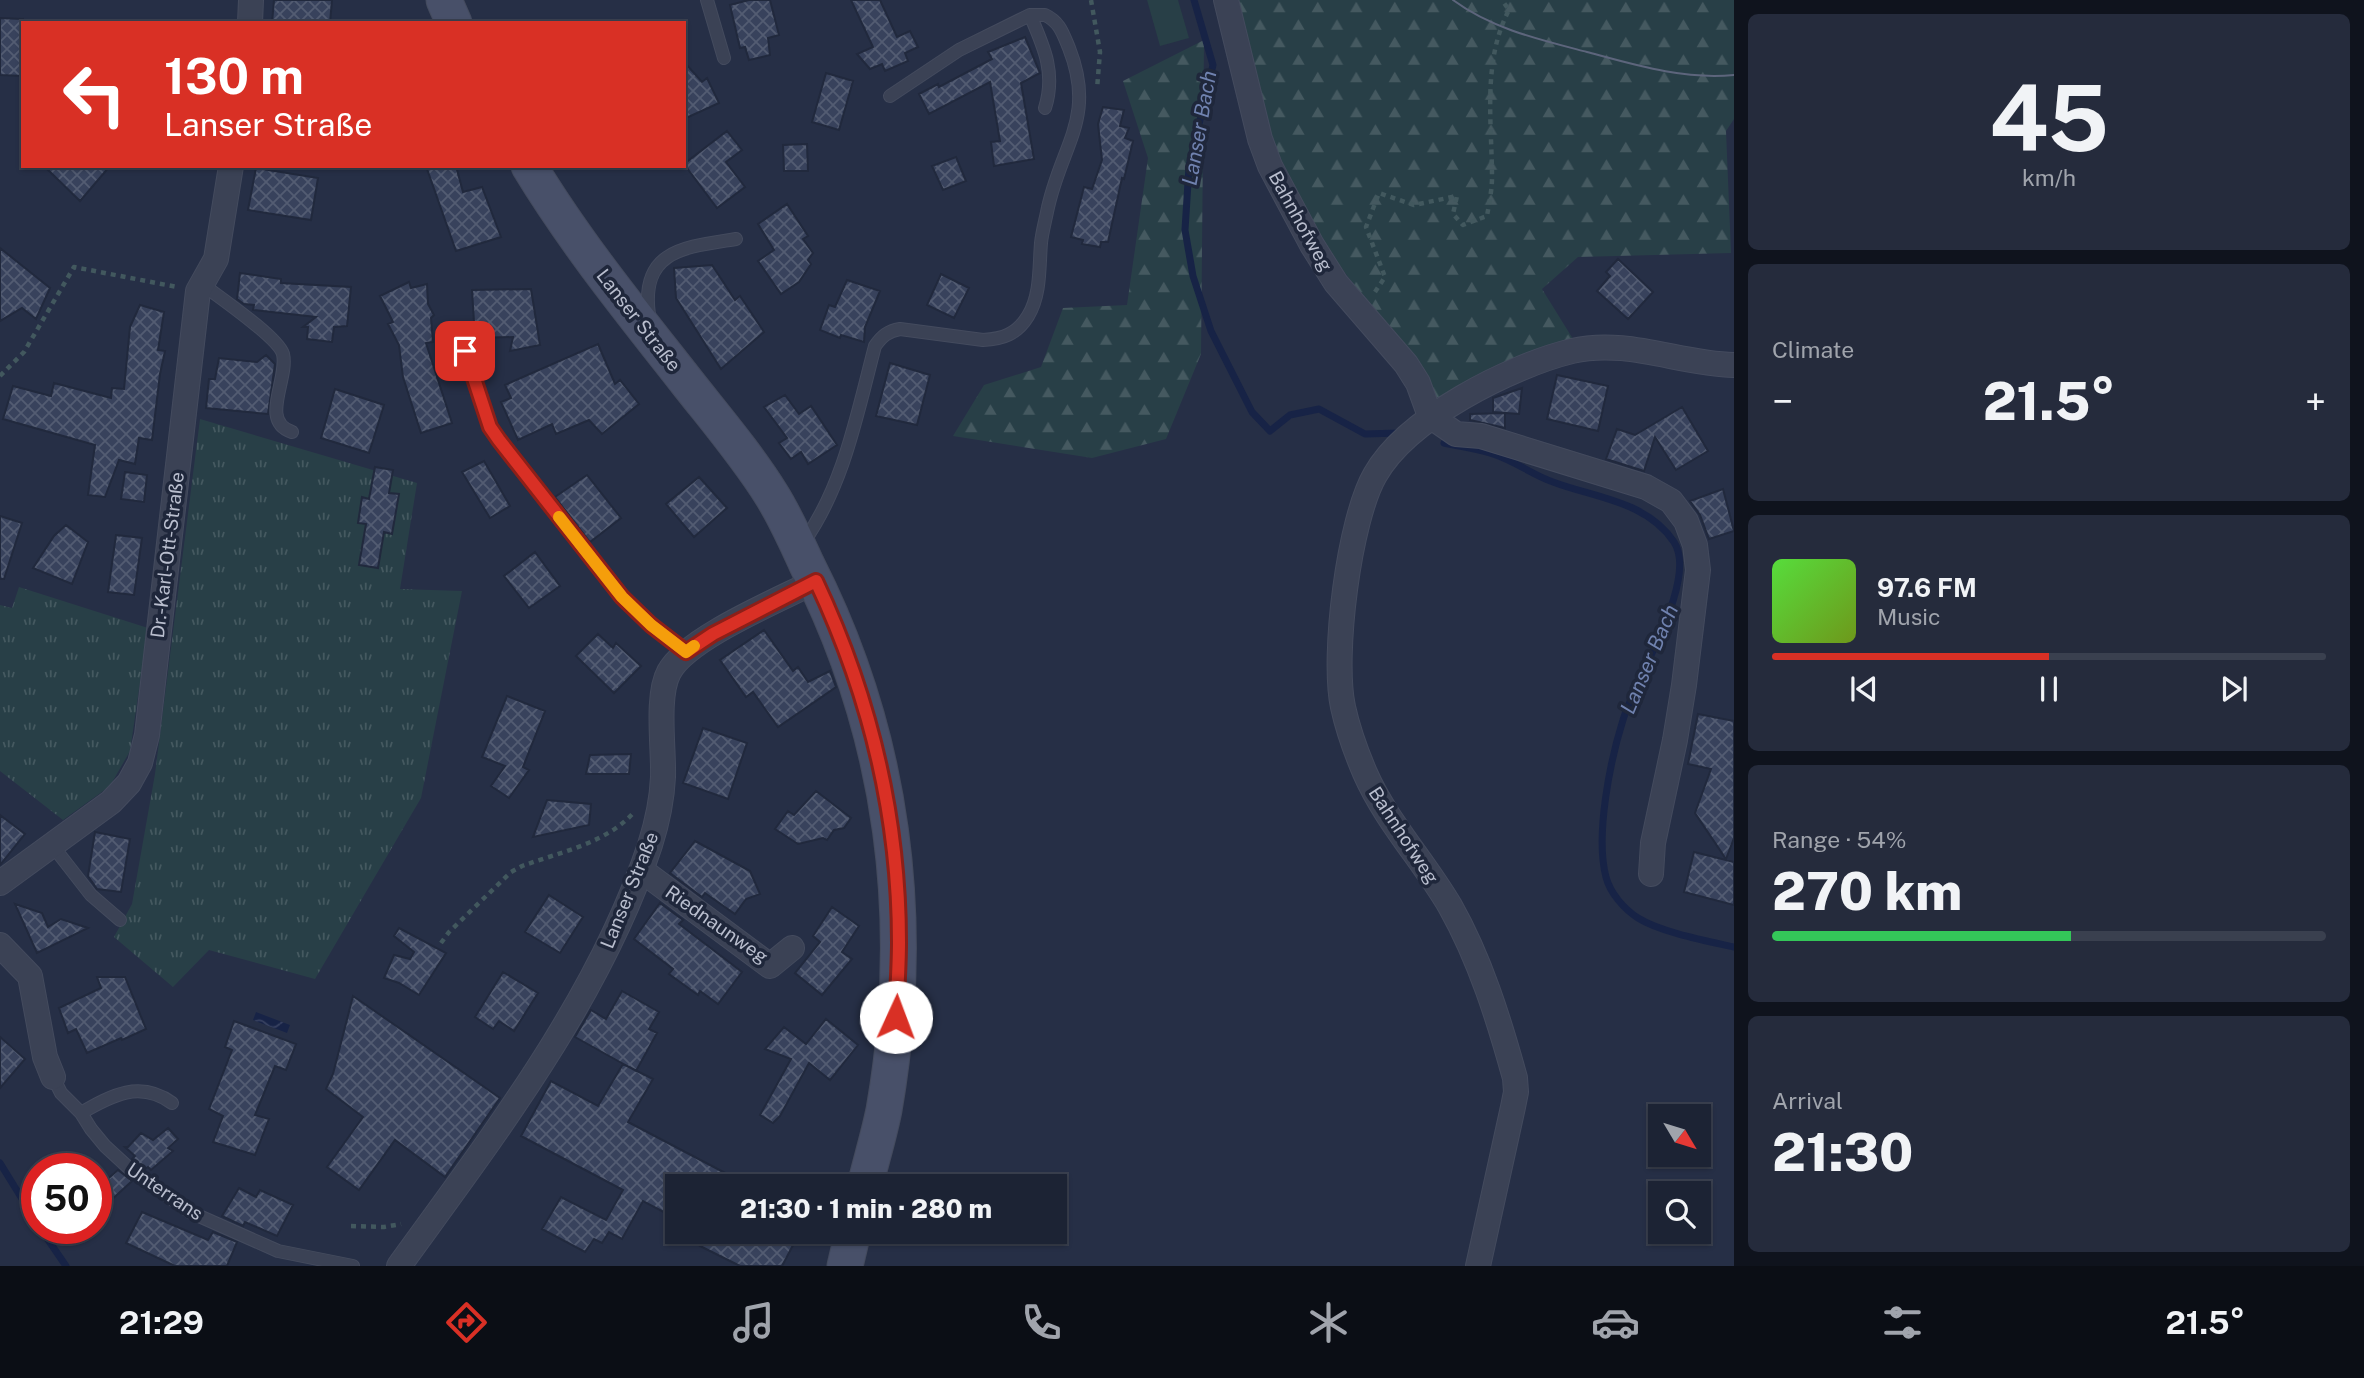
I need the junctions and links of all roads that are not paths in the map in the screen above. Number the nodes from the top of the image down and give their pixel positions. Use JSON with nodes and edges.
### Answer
{"nodes":[{"id":1,"x":251,"y":0,"type":"edge"},
{"id":2,"x":707,"y":0,"type":"edge"},
{"id":3,"x":1226,"y":0,"type":"edge"},
{"id":4,"x":1030,"y":15,"type":"junction"},
{"id":5,"x":250,"y":21,"type":"edge"},
{"id":6,"x":724,"y":58,"type":"dead end"},
{"id":7,"x":890,"y":96,"type":"dead end"},
{"id":8,"x":1045,"y":108,"type":"dead end"},
{"id":9,"x":232,"y":168,"type":"edge"},
{"id":10,"x":530,"y":168,"type":"edge"},
{"id":11,"x":736,"y":239,"type":"dead end"},
{"id":12,"x":200,"y":288,"type":"junction"},
{"id":13,"x":640,"y":323,"type":"junction"},
{"id":14,"x":461,"y":340,"type":"dead end"},
{"id":15,"x":1734,"y":365,"type":"edge"},
{"id":16,"x":1430,"y":416,"type":"junction"},
{"id":17,"x":292,"y":432,"type":"dead end"},
{"id":18,"x":799,"y":549,"type":"junction"},
{"id":19,"x":816,"y":581,"type":"junction"},
{"id":20,"x":686,"y":652,"type":"junction"},
{"id":21,"x":52,"y":845,"type":"junction"},
{"id":22,"x":640,"y":870,"type":"junction"},
{"id":23,"x":1651,"y":874,"type":"dead end"},
{"id":24,"x":0,"y":883,"type":"edge"},
{"id":25,"x":120,"y":920,"type":"dead end"},
{"id":26,"x":0,"y":945,"type":"edge"},
{"id":27,"x":792,"y":948,"type":"dead end"},
{"id":28,"x":53,"y":1077,"type":"joint"},
{"id":29,"x":172,"y":1103,"type":"dead end"},
{"id":30,"x":81,"y":1113,"type":"junction"},
{"id":31,"x":868,"y":1174,"type":"edge"},
{"id":32,"x":850,"y":1244,"type":"edge"},
{"id":33,"x":353,"y":1266,"type":"edge"},
{"id":34,"x":399,"y":1266,"type":"edge"},
{"id":35,"x":845,"y":1266,"type":"edge"},
{"id":36,"x":1478,"y":1266,"type":"edge"}],
"edges":[{"from":1,"to":5,"type":"street"},
{"from":2,"to":6,"type":"lane"},
{"from":3,"to":16,"type":"street","name":"Bahnhofweg"},
{"from":4,"to":7,"type":"lane"},
{"from":4,"to":8,"type":"lane"},
{"from":4,"to":18,"type":"lane"},
{"from":9,"to":12,"type":"street","name":"Dr.-Karl-Ott-Straße"},
{"from":10,"to":13,"type":"main road","name":"Lanser Straße"},
{"from":11,"to":13,"type":"lane"},
{"from":12,"to":17,"type":"lane"},
{"from":12,"to":21,"type":"street","name":"Dr.-Karl-Ott-Straße"},
{"from":13,"to":18,"type":"main road","name":"Lanser Straße"},
{"from":14,"to":20,"type":"lane"},
{"from":15,"to":16,"type":"street","name":"Bahnhofweg"},
{"from":16,"to":23,"type":"street"},
{"from":16,"to":36,"type":"street","name":"Bahnhofweg"},
{"from":18,"to":19,"type":"main road","name":"Lanser Straße"},
{"from":19,"to":20,"type":"street","name":"Lanser Straße"},
{"from":19,"to":31,"type":"main road","name":"Lanser Straße"},
{"from":20,"to":22,"type":"street","name":"Lanser Straße"},
{"from":21,"to":24,"type":"street","name":"Dr.-Karl-Ott-Straße"},
{"from":21,"to":25,"type":"lane"},
{"from":22,"to":27,"type":"street","name":"Riednaunweg"},
{"from":22,"to":34,"type":"street","name":"Lanser Straße"},
{"from":26,"to":28,"type":"street"},
{"from":28,"to":30,"type":"lane","name":"Unterrans"},
{"from":29,"to":30,"type":"lane"},
{"from":30,"to":33,"type":"lane","name":"Unterrans"},
{"from":32,"to":35,"type":"main road"}]}
